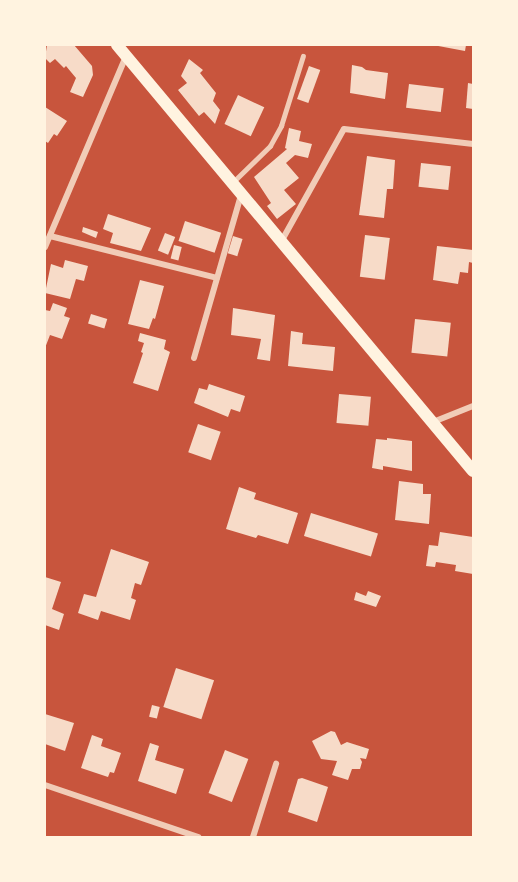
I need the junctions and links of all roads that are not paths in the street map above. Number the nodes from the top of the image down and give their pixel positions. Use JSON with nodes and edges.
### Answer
{"nodes":[{"id":1,"x":117,"y":45,"type":"edge"},
{"id":2,"x":126,"y":56,"type":"junction"},
{"id":3,"x":303,"y":56,"type":"dead end"},
{"id":4,"x":473,"y":144,"type":"edge"},
{"id":5,"x":232,"y":183,"type":"junction"},
{"id":6,"x":242,"y":194,"type":"junction"},
{"id":7,"x":50,"y":236,"type":"junction"},
{"id":8,"x":282,"y":242,"type":"junction"},
{"id":9,"x":45,"y":247,"type":"edge"},
{"id":10,"x":217,"y":278,"type":"junction"},
{"id":11,"x":194,"y":358,"type":"dead end"},
{"id":12,"x":473,"y":406,"type":"edge"},
{"id":13,"x":432,"y":422,"type":"junction"},
{"id":14,"x":473,"y":471,"type":"edge"},
{"id":15,"x":276,"y":764,"type":"dead end"},
{"id":16,"x":45,"y":785,"type":"edge"},
{"id":17,"x":198,"y":837,"type":"edge"},
{"id":18,"x":253,"y":837,"type":"edge"}],
"edges":[{"from":1,"to":2,"type":"main road"},
{"from":2,"to":5,"type":"main road"},
{"from":2,"to":7,"type":"street"},
{"from":3,"to":5,"type":"lane"},
{"from":4,"to":8,"type":"street"},
{"from":5,"to":6,"type":"main road"},
{"from":6,"to":8,"type":"main road"},
{"from":6,"to":10,"type":"street"},
{"from":7,"to":9,"type":"street"},
{"from":7,"to":10,"type":"street"},
{"from":8,"to":13,"type":"main road"},
{"from":10,"to":11,"type":"street"},
{"from":12,"to":13,"type":"street"},
{"from":13,"to":14,"type":"main road"},
{"from":15,"to":18,"type":"street"},
{"from":16,"to":17,"type":"street"}]}
